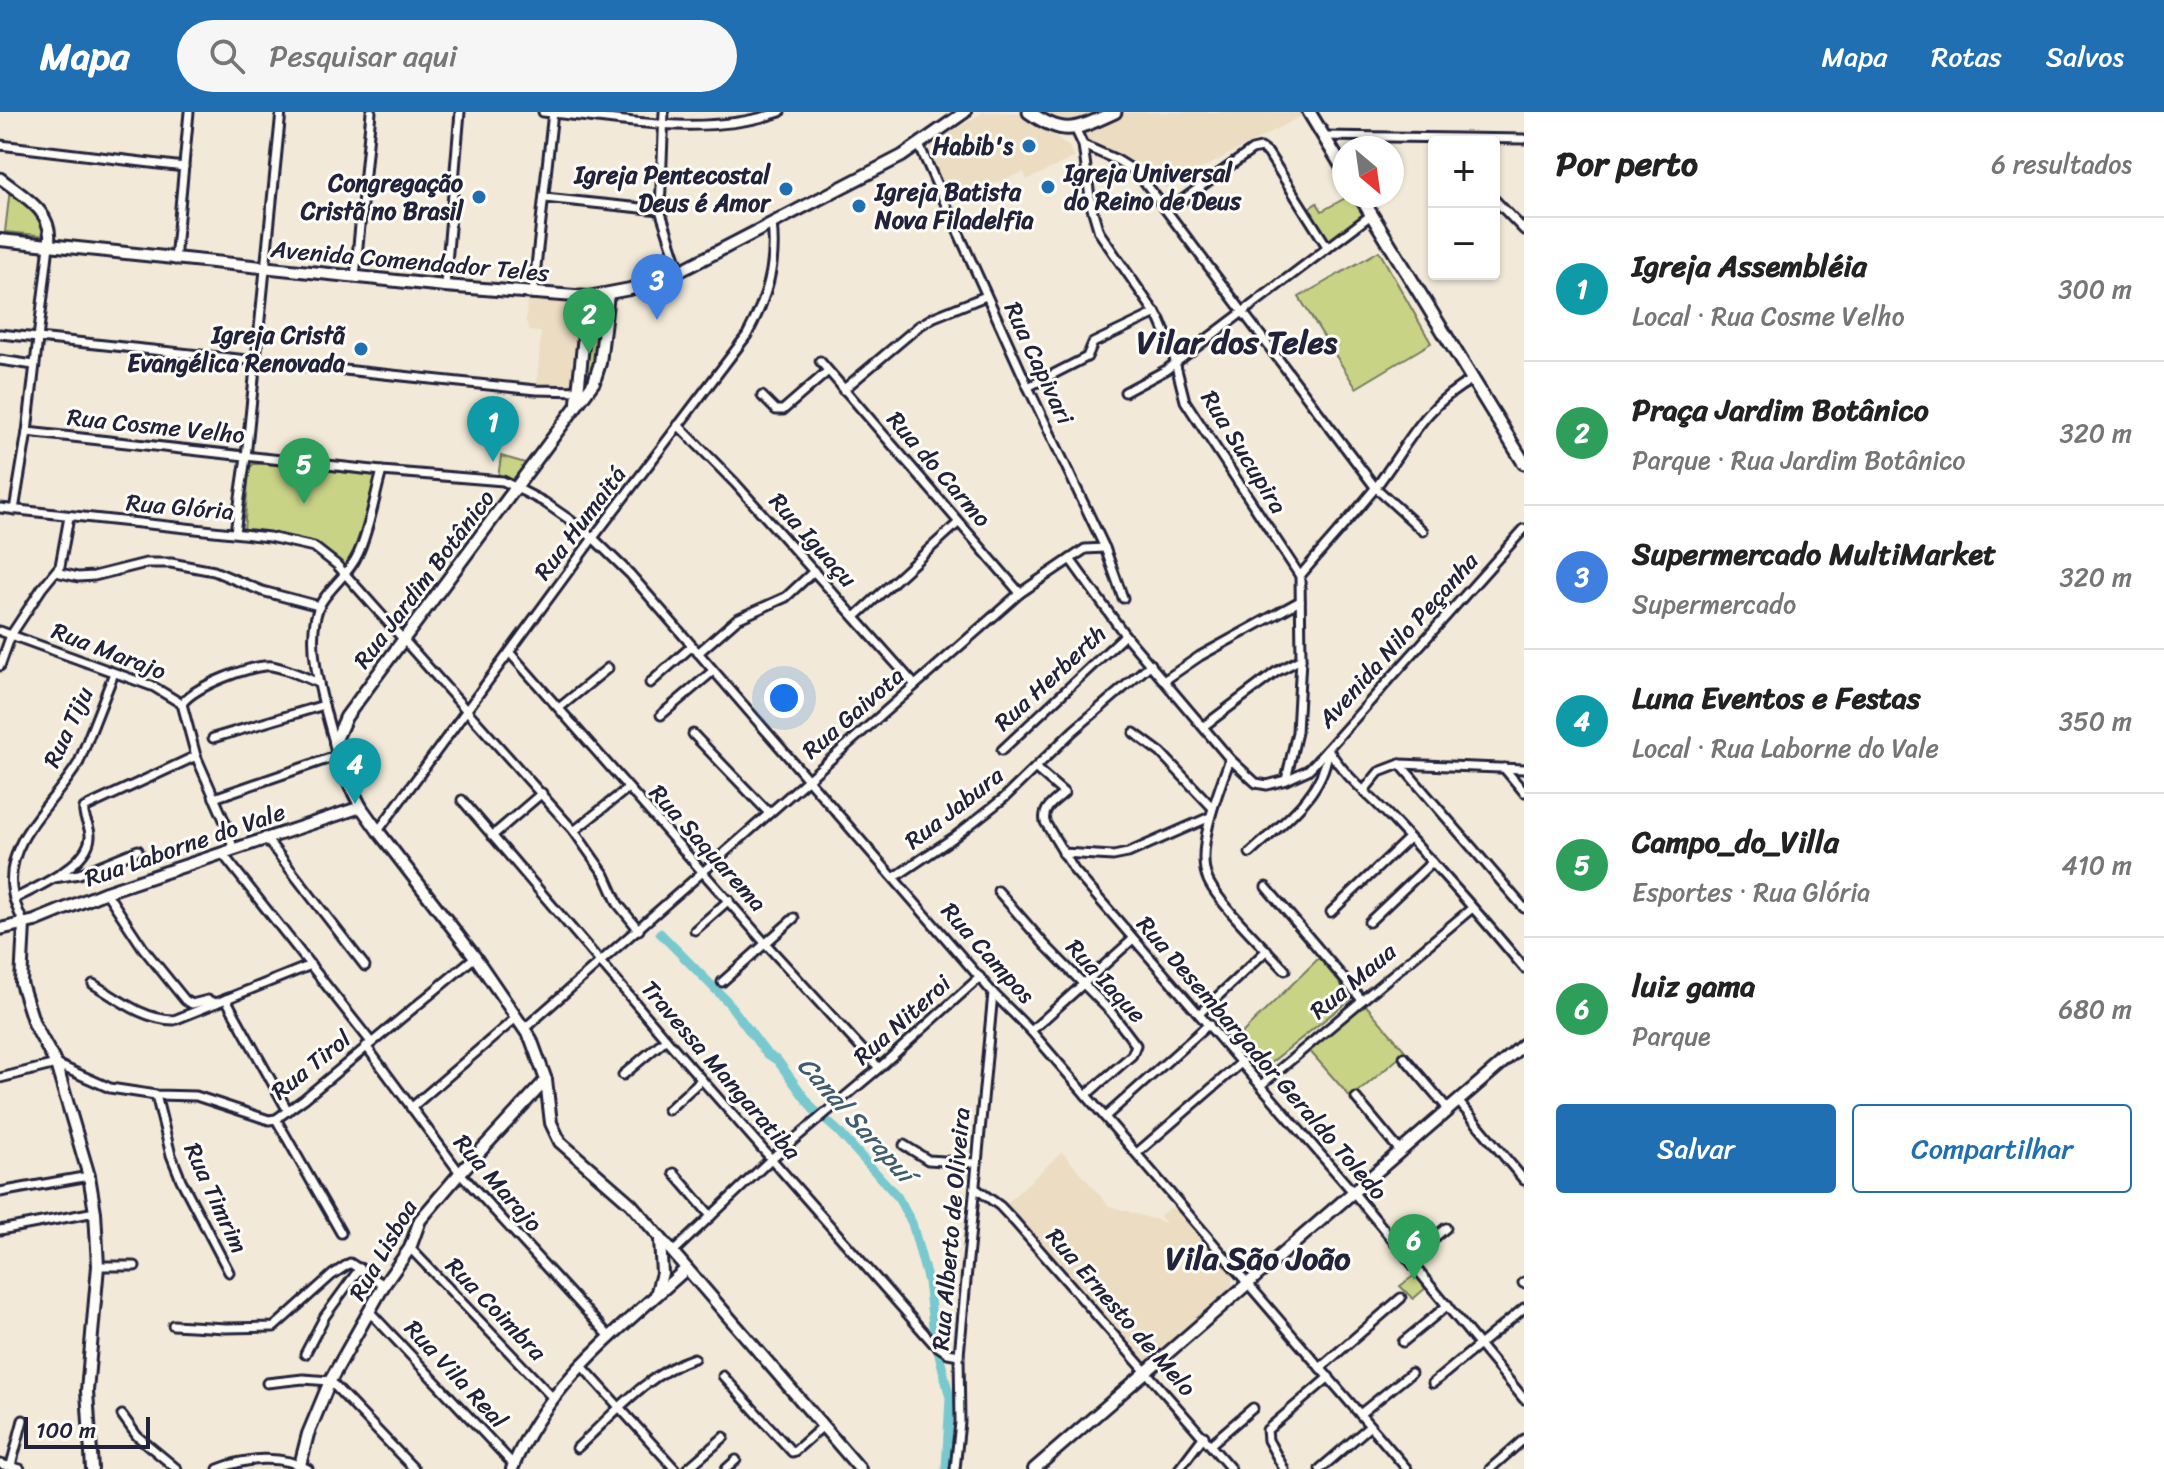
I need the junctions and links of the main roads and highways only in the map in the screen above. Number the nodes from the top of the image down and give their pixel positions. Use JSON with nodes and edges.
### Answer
{"nodes":[{"id":1,"x":965,"y":112,"type":"edge"},
{"id":2,"x":1029,"y":112,"type":"edge"},
{"id":3,"x":1115,"y":112,"type":"edge"},
{"id":4,"x":1309,"y":112,"type":"edge"},
{"id":5,"x":1332,"y":150,"type":"edge"},
{"id":6,"x":1367,"y":208,"type":"edge"},
{"id":7,"x":0,"y":240,"type":"edge"},
{"id":8,"x":608,"y":294,"type":"junction"},
{"id":9,"x":588,"y":297,"type":"junction"},
{"id":10,"x":580,"y":395,"type":"junction"},
{"id":11,"x":1524,"y":463,"type":"edge"},
{"id":12,"x":361,"y":807,"type":"junction"},
{"id":13,"x":24,"y":924,"type":"junction"},
{"id":14,"x":0,"y":929,"type":"edge"},
{"id":15,"x":1524,"y":1044,"type":"edge"},
{"id":16,"x":546,"y":1080,"type":"junction"},
{"id":17,"x":660,"y":1239,"type":"junction"},
{"id":18,"x":686,"y":1269,"type":"junction"},
{"id":19,"x":656,"y":1297,"type":"junction"},
{"id":20,"x":92,"y":1463,"type":"edge"},
{"id":21,"x":513,"y":1467,"type":"edge"},
{"id":22,"x":302,"y":1468,"type":"edge"},
{"id":23,"x":101,"y":1469,"type":"edge"},
{"id":24,"x":860,"y":1469,"type":"edge"},
{"id":25,"x":1034,"y":1469,"type":"edge"}],
"edges":[{"from":1,"to":8,"type":"main road","name":"Avenida Comendador Teles"},
{"from":2,"to":3,"type":"main road"},
{"from":4,"to":5,"type":"main road"},
{"from":6,"to":11,"type":"main road"},
{"from":7,"to":9,"type":"main road","name":"Avenida Comendador Teles"},
{"from":8,"to":9,"type":"main road","name":"Avenida Comendador Teles"},
{"from":8,"to":10,"type":"main road","name":"Rua Jardim Botânico"},
{"from":9,"to":10,"type":"main road","name":"Rua Jardim Botânico"},
{"from":10,"to":12,"type":"main road","name":"Rua Jardim Botânico"},
{"from":12,"to":13,"type":"main road","name":"Rua Laborne do Vale"},
{"from":12,"to":16,"type":"main road"},
{"from":13,"to":14,"type":"main road","name":"Rua Laborne do Vale"},
{"from":13,"to":20,"type":"main road"},
{"from":15,"to":25,"type":"main road"},
{"from":16,"to":17,"type":"main road"},
{"from":16,"to":22,"type":"main road","name":"Rua Lisboa"},
{"from":17,"to":18,"type":"main road"},
{"from":17,"to":19,"type":"main road"},
{"from":18,"to":19,"type":"main road"},
{"from":18,"to":24,"type":"main road"},
{"from":19,"to":21,"type":"main road"},
{"from":20,"to":23,"type":"main road"}]}
